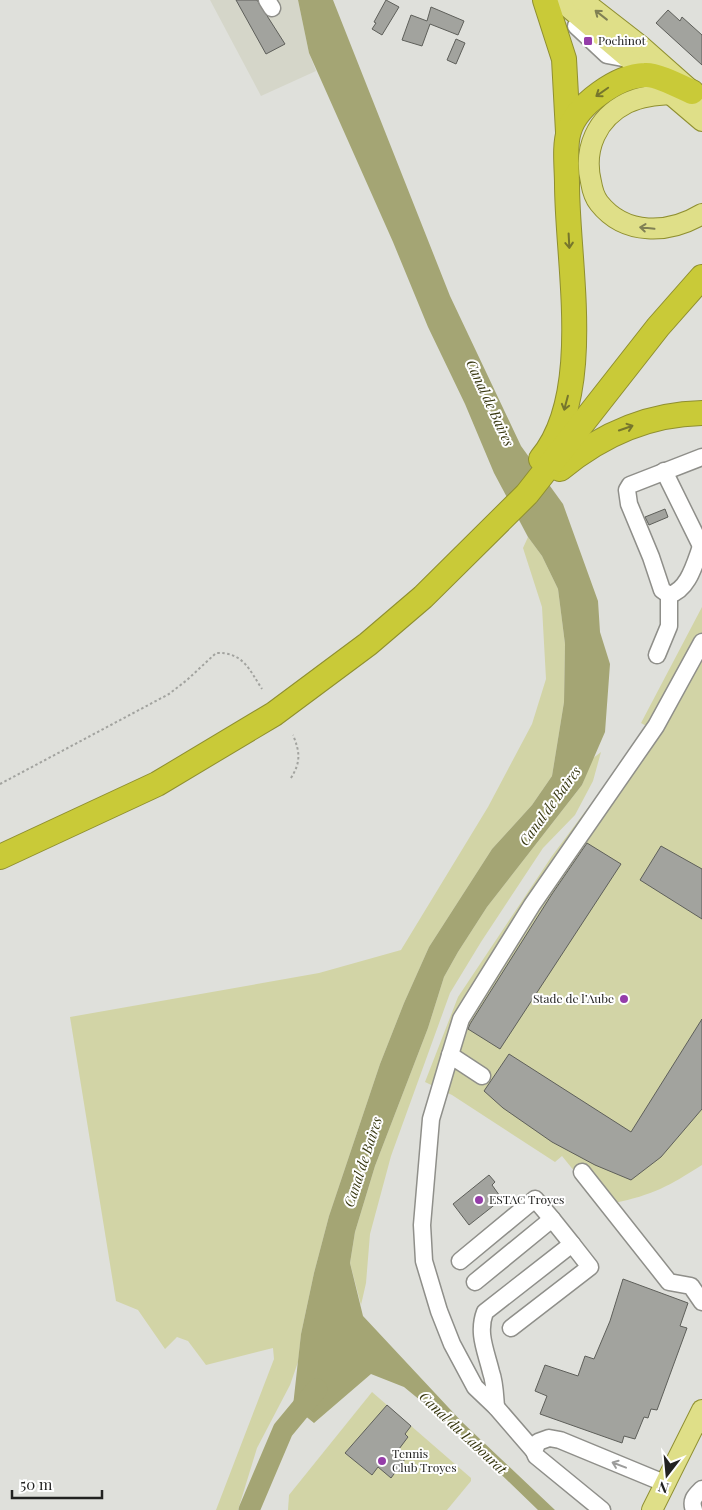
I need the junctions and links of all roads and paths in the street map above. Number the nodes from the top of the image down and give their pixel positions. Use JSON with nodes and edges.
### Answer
{"nodes":[{"id":1,"x":545,"y":0,"type":"edge"},
{"id":2,"x":572,"y":3,"type":"edge"},
{"id":3,"x":634,"y":52,"type":"junction"},
{"id":4,"x":647,"y":75,"type":"junction"},
{"id":5,"x":692,"y":93,"type":"edge"},
{"id":6,"x":702,"y":121,"type":"edge"},
{"id":7,"x":568,"y":132,"type":"junction"},
{"id":8,"x":702,"y":214,"type":"edge"},
{"id":9,"x":702,"y":262,"type":"edge"},
{"id":10,"x":702,"y":277,"type":"edge"},
{"id":11,"x":658,"y":327,"type":"junction"},
{"id":12,"x":702,"y":413,"type":"edge"},
{"id":13,"x":702,"y":457,"type":"edge"},
{"id":14,"x":551,"y":464,"type":"junction"},
{"id":15,"x":664,"y":471,"type":"junction"},
{"id":16,"x":500,"y":515,"type":"junction"},
{"id":17,"x":702,"y":545,"type":"edge"},
{"id":18,"x":669,"y":595,"type":"junction"},
{"id":19,"x":702,"y":642,"type":"edge"},
{"id":20,"x":658,"y":655,"type":"dead end"},
{"id":21,"x":262,"y":689,"type":"dead end"},
{"id":22,"x":293,"y":735,"type":"dead end"},
{"id":23,"x":291,"y":778,"type":"dead end"},
{"id":24,"x":0,"y":784,"type":"edge"},
{"id":25,"x":0,"y":857,"type":"edge"},
{"id":26,"x":450,"y":1055,"type":"junction"},
{"id":27,"x":482,"y":1076,"type":"dead end"},
{"id":28,"x":582,"y":1172,"type":"dead end"},
{"id":29,"x":552,"y":1220,"type":"junction"},
{"id":30,"x":572,"y":1244,"type":"junction"},
{"id":31,"x":460,"y":1261,"type":"dead end"},
{"id":32,"x":475,"y":1282,"type":"dead end"},
{"id":33,"x":702,"y":1302,"type":"edge"},
{"id":34,"x":511,"y":1328,"type":"dead end"},
{"id":35,"x":496,"y":1407,"type":"junction"},
{"id":36,"x":702,"y":1410,"type":"edge"},
{"id":37,"x":534,"y":1451,"type":"junction"},
{"id":38,"x":664,"y":1483,"type":"junction"},
{"id":39,"x":702,"y":1489,"type":"edge"},
{"id":40,"x":602,"y":1510,"type":"edge"},
{"id":41,"x":652,"y":1510,"type":"edge"},
{"id":42,"x":694,"y":1510,"type":"edge"}],
"edges":[{"from":1,"to":7,"type":"highway"},
{"from":2,"to":3,"type":"main road"},
{"from":2,"to":3,"type":"lane"},
{"from":3,"to":4,"type":"main road"},
{"from":3,"to":5,"type":"main road"},
{"from":4,"to":5,"type":"highway"},
{"from":4,"to":7,"type":"highway","one_way":true},
{"from":5,"to":6,"type":"main road"},
{"from":8,"to":5,"type":"main road","one_way":true},
{"from":7,"to":14,"type":"highway","one_way":true},
{"from":9,"to":11,"type":"highway"},
{"from":10,"to":11,"type":"highway"},
{"from":11,"to":14,"type":"highway"},
{"from":14,"to":12,"type":"highway","one_way":true},
{"from":13,"to":15,"type":"lane"},
{"from":14,"to":16,"type":"highway"},
{"from":14,"to":16,"type":"highway"},
{"from":15,"to":17,"type":"lane"},
{"from":15,"to":18,"type":"lane"},
{"from":16,"to":25,"type":"highway"},
{"from":17,"to":18,"type":"lane"},
{"from":18,"to":20,"type":"lane"},
{"from":19,"to":26,"type":"lane"},
{"from":21,"to":24,"type":"path"},
{"from":22,"to":23,"type":"path"},
{"from":26,"to":27,"type":"lane"},
{"from":26,"to":35,"type":"lane"},
{"from":28,"to":33,"type":"lane"},
{"from":29,"to":30,"type":"lane"},
{"from":29,"to":31,"type":"lane"},
{"from":29,"to":32,"type":"lane"},
{"from":30,"to":34,"type":"lane"},
{"from":30,"to":35,"type":"lane"},
{"from":35,"to":37,"type":"lane"},
{"from":36,"to":38,"type":"main road"},
{"from":38,"to":37,"type":"lane","one_way":true},
{"from":37,"to":40,"type":"lane"},
{"from":38,"to":41,"type":"main road"},
{"from":39,"to":42,"type":"lane"}]}
